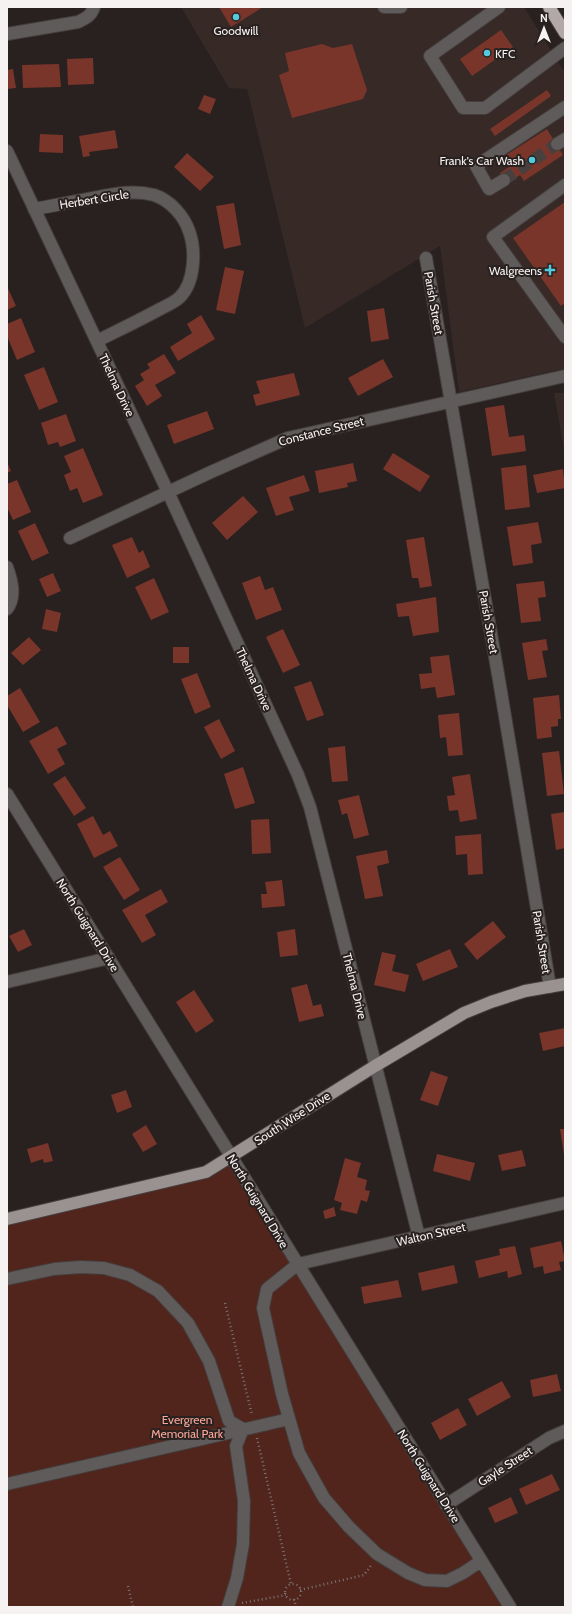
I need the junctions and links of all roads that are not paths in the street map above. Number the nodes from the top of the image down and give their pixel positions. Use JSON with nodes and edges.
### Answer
{"nodes":[{"id":1,"x":94,"y":7,"type":"edge"},
{"id":2,"x":384,"y":7,"type":"edge"},
{"id":3,"x":401,"y":7,"type":"edge"},
{"id":4,"x":499,"y":7,"type":"edge"},
{"id":5,"x":549,"y":7,"type":"edge"},
{"id":6,"x":7,"y":34,"type":"edge"},
{"id":7,"x":565,"y":34,"type":"edge"},
{"id":8,"x":565,"y":48,"type":"edge"},
{"id":9,"x":565,"y":107,"type":"edge"},
{"id":10,"x":7,"y":151,"type":"edge"},
{"id":11,"x":504,"y":180,"type":"tunnel mouth"},
{"id":12,"x":565,"y":185,"type":"edge"},
{"id":13,"x":34,"y":209,"type":"junction"},
{"id":14,"x":426,"y":258,"type":"dead end"},
{"id":15,"x":563,"y":331,"type":"edge"},
{"id":16,"x":96,"y":341,"type":"junction"},
{"id":17,"x":565,"y":376,"type":"edge"},
{"id":18,"x":451,"y":401,"type":"junction"},
{"id":19,"x":168,"y":492,"type":"junction"},
{"id":20,"x":70,"y":538,"type":"dead end"},
{"id":21,"x":7,"y":568,"type":"edge"},
{"id":22,"x":7,"y":609,"type":"edge"},
{"id":23,"x":7,"y":794,"type":"edge"},
{"id":24,"x":109,"y":958,"type":"junction"},
{"id":25,"x":7,"y":982,"type":"edge"},
{"id":26,"x":565,"y":984,"type":"edge"},
{"id":27,"x":550,"y":987,"type":"junction"},
{"id":28,"x":375,"y":1066,"type":"junction"},
{"id":29,"x":232,"y":1157,"type":"junction"},
{"id":30,"x":565,"y":1203,"type":"edge"},
{"id":31,"x":7,"y":1219,"type":"edge"},
{"id":32,"x":419,"y":1237,"type":"junction"},
{"id":33,"x":298,"y":1264,"type":"junction"},
{"id":34,"x":7,"y":1279,"type":"edge"},
{"id":35,"x":289,"y":1419,"type":"junction"},
{"id":36,"x":249,"y":1428,"type":"junction"},
{"id":37,"x":565,"y":1431,"type":"edge"},
{"id":38,"x":7,"y":1484,"type":"edge"},
{"id":39,"x":446,"y":1504,"type":"junction"},
{"id":40,"x":481,"y":1561,"type":"junction"},
{"id":41,"x":229,"y":1602,"type":"edge"},
{"id":42,"x":510,"y":1607,"type":"edge"}],
"edges":[{"from":1,"to":6,"type":"street"},
{"from":2,"to":3,"type":"street"},
{"from":4,"to":8,"type":"street"},
{"from":5,"to":7,"type":"highway"},
{"from":9,"to":11,"type":"street"},
{"from":10,"to":13,"type":"street","name":"Thelma Drive"},
{"from":12,"to":15,"type":"street"},
{"from":13,"to":16,"type":"street","name":"Thelma Drive"},
{"from":13,"to":16,"type":"street","name":"Herbert Circle"},
{"from":14,"to":18,"type":"street","name":"Parish Street"},
{"from":16,"to":19,"type":"street","name":"Thelma Drive"},
{"from":17,"to":18,"type":"street","name":"Constance Street"},
{"from":18,"to":19,"type":"street","name":"Constance Street"},
{"from":18,"to":27,"type":"street","name":"Parish Street"},
{"from":19,"to":20,"type":"street","name":"Constance Street"},
{"from":19,"to":28,"type":"street","name":"Thelma Drive"},
{"from":21,"to":22,"type":"street"},
{"from":23,"to":24,"type":"street","name":"North Guignard Drive"},
{"from":24,"to":25,"type":"street"},
{"from":24,"to":29,"type":"street","name":"North Guignard Drive"},
{"from":26,"to":27,"type":"main road","name":"South Wise Drive"},
{"from":27,"to":28,"type":"main road","name":"South Wise Drive"},
{"from":28,"to":29,"type":"main road","name":"South Wise Drive"},
{"from":28,"to":32,"type":"street","name":"Thelma Drive"},
{"from":29,"to":31,"type":"main road","name":"South Wise Drive"},
{"from":29,"to":33,"type":"street","name":"North Guignard Drive"},
{"from":30,"to":32,"type":"street","name":"Walton Street"},
{"from":32,"to":33,"type":"street","name":"Walton Street"},
{"from":33,"to":35,"type":"street"},
{"from":33,"to":39,"type":"street","name":"North Guignard Drive"},
{"from":34,"to":36,"type":"street"},
{"from":35,"to":36,"type":"street"},
{"from":35,"to":40,"type":"street"},
{"from":36,"to":38,"type":"street"},
{"from":36,"to":41,"type":"street"},
{"from":37,"to":39,"type":"street","name":"Gayle Street"},
{"from":39,"to":40,"type":"street","name":"North Guignard Drive"},
{"from":40,"to":42,"type":"street","name":"North Guignard Drive"}]}
